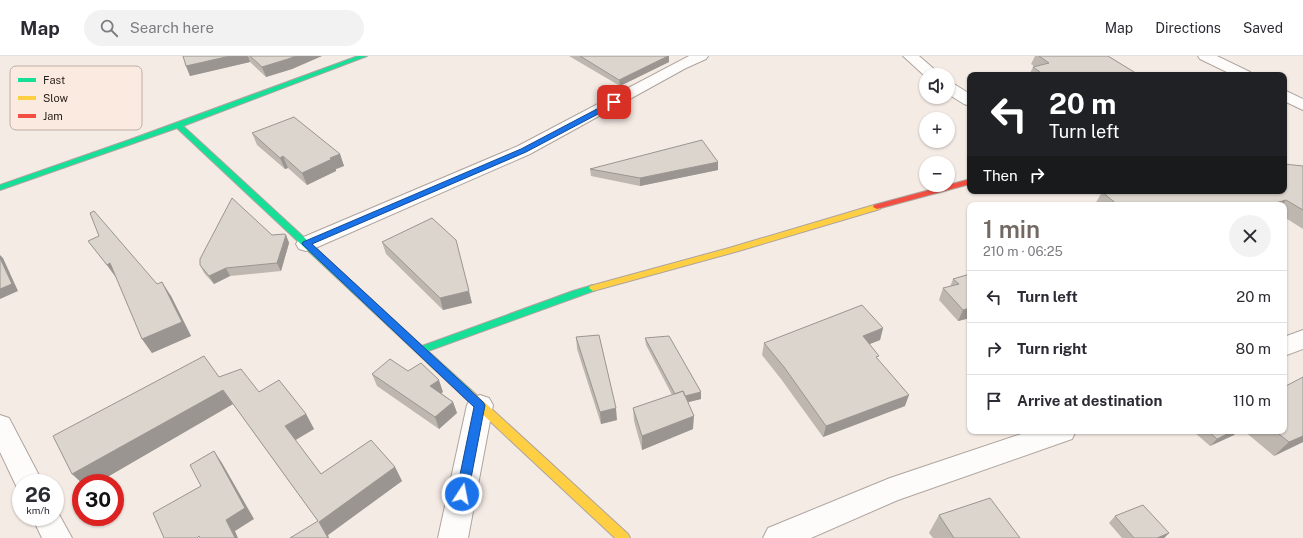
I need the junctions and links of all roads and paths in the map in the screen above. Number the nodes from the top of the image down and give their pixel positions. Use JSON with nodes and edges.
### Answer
{"nodes":[{"id":1,"x":701,"y":56,"type":"edge"},
{"id":2,"x":910,"y":56,"type":"edge"},
{"id":3,"x":1205,"y":56,"type":"edge"},
{"id":4,"x":359,"y":57,"type":"edge"},
{"id":5,"x":925,"y":68,"type":"edge"},
{"id":6,"x":1239,"y":72,"type":"edge"},
{"id":7,"x":955,"y":91,"type":"edge"},
{"id":8,"x":967,"y":99,"type":"edge"},
{"id":9,"x":178,"y":125,"type":"junction"},
{"id":10,"x":967,"y":183,"type":"edge"},
{"id":11,"x":0,"y":188,"type":"edge"},
{"id":12,"x":306,"y":244,"type":"junction"},
{"id":13,"x":1303,"y":339,"type":"edge"},
{"id":14,"x":1287,"y":346,"type":"edge"},
{"id":15,"x":421,"y":350,"type":"junction"},
{"id":16,"x":480,"y":405,"type":"junction"},
{"id":17,"x":0,"y":426,"type":"edge"},
{"id":18,"x":1055,"y":434,"type":"edge"},
{"id":19,"x":24,"y":474,"type":"edge"},
{"id":20,"x":51,"y":526,"type":"edge"},
{"id":21,"x":57,"y":538,"type":"edge"},
{"id":22,"x":453,"y":538,"type":"edge"},
{"id":23,"x":624,"y":538,"type":"edge"},
{"id":24,"x":778,"y":538,"type":"edge"}],
"edges":[{"from":1,"to":12,"type":"street"},
{"from":2,"to":5,"type":"street"},
{"from":3,"to":6,"type":"street"},
{"from":4,"to":9,"type":"street"},
{"from":7,"to":8,"type":"street"},
{"from":9,"to":11,"type":"street"},
{"from":9,"to":12,"type":"street"},
{"from":10,"to":15,"type":"street"},
{"from":12,"to":15,"type":"street"},
{"from":13,"to":14,"type":"street"},
{"from":15,"to":16,"type":"street"},
{"from":16,"to":22,"type":"street"},
{"from":16,"to":23,"type":"street"},
{"from":17,"to":19,"type":"street"},
{"from":18,"to":24,"type":"street"},
{"from":20,"to":21,"type":"street"}]}
